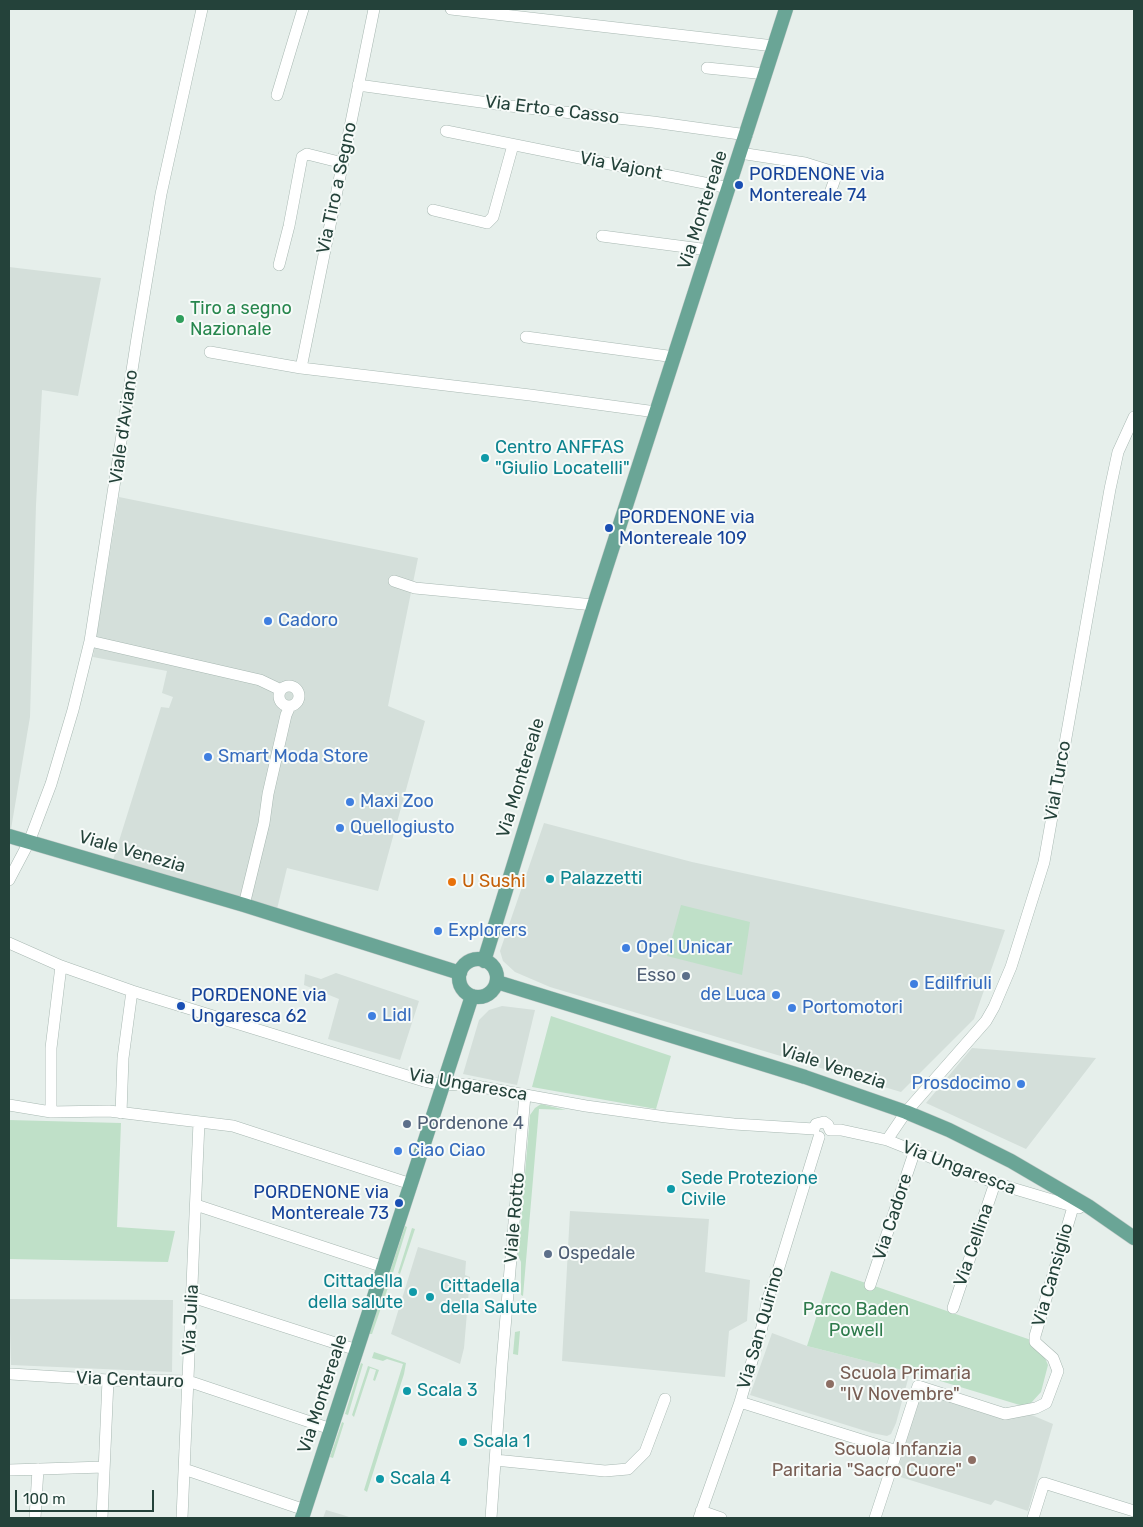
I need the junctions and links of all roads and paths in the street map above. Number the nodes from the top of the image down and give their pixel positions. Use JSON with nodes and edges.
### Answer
{"nodes":[{"id":1,"x":202,"y":9,"type":"edge"},
{"id":2,"x":303,"y":9,"type":"edge"},
{"id":3,"x":374,"y":9,"type":"edge"},
{"id":4,"x":451,"y":9,"type":"edge"},
{"id":5,"x":786,"y":9,"type":"edge"},
{"id":6,"x":774,"y":46,"type":"junction"},
{"id":7,"x":707,"y":68,"type":"dead end"},
{"id":8,"x":766,"y":74,"type":"junction"},
{"id":9,"x":358,"y":84,"type":"junction"},
{"id":10,"x":277,"y":95,"type":"dead end"},
{"id":11,"x":446,"y":131,"type":"dead end"},
{"id":12,"x":747,"y":135,"type":"junction"},
{"id":13,"x":514,"y":145,"type":"junction"},
{"id":14,"x":740,"y":153,"type":"junction"},
{"id":15,"x":343,"y":163,"type":"junction"},
{"id":16,"x":729,"y":188,"type":"junction"},
{"id":17,"x":830,"y":193,"type":"dead end"},
{"id":18,"x":433,"y":210,"type":"dead end"},
{"id":19,"x":602,"y":236,"type":"dead end"},
{"id":20,"x":709,"y":250,"type":"junction"},
{"id":21,"x":279,"y":265,"type":"dead end"},
{"id":22,"x":526,"y":337,"type":"dead end"},
{"id":23,"x":210,"y":352,"type":"dead end"},
{"id":24,"x":675,"y":357,"type":"junction"},
{"id":25,"x":301,"y":368,"type":"junction"},
{"id":26,"x":656,"y":412,"type":"junction"},
{"id":27,"x":1134,"y":417,"type":"edge"},
{"id":28,"x":394,"y":581,"type":"dead end"},
{"id":29,"x":594,"y":606,"type":"junction"},
{"id":30,"x":90,"y":641,"type":"junction"},
{"id":31,"x":281,"y":690,"type":"junction"},
{"id":32,"x":290,"y":706,"type":"junction"},
{"id":33,"x":9,"y":836,"type":"edge"},
{"id":34,"x":29,"y":842,"type":"junction"},
{"id":35,"x":9,"y":880,"type":"edge"},
{"id":36,"x":244,"y":905,"type":"junction"},
{"id":37,"x":9,"y":943,"type":"edge"},
{"id":38,"x":484,"y":961,"type":"junction"},
{"id":39,"x":61,"y":966,"type":"junction"},
{"id":40,"x":460,"y":972,"type":"junction"},
{"id":41,"x":497,"y":982,"type":"junction"},
{"id":42,"x":132,"y":991,"type":"junction"},
{"id":43,"x":472,"y":996,"type":"junction"},
{"id":44,"x":443,"y":1085,"type":"junction"},
{"id":45,"x":525,"y":1095,"type":"junction"},
{"id":46,"x":9,"y":1105,"type":"edge"},
{"id":47,"x":51,"y":1112,"type":"junction"},
{"id":48,"x":121,"y":1112,"type":"junction"},
{"id":49,"x":906,"y":1112,"type":"junction"},
{"id":50,"x":199,"y":1122,"type":"junction"},
{"id":51,"x":817,"y":1133,"type":"junction"},
{"id":52,"x":887,"y":1140,"type":"junction"},
{"id":53,"x":915,"y":1150,"type":"junction"},
{"id":54,"x":995,"y":1183,"type":"junction"},
{"id":55,"x":411,"y":1184,"type":"junction"},
{"id":56,"x":196,"y":1205,"type":"junction"},
{"id":57,"x":1088,"y":1206,"type":"junction"},
{"id":58,"x":1073,"y":1207,"type":"junction"},
{"id":59,"x":1114,"y":1223,"type":"junction"},
{"id":60,"x":1134,"y":1234,"type":"edge"},
{"id":61,"x":1134,"y":1238,"type":"edge"},
{"id":62,"x":384,"y":1267,"type":"junction"},
{"id":63,"x":870,"y":1285,"type":"dead end"},
{"id":64,"x":192,"y":1298,"type":"junction"},
{"id":65,"x":953,"y":1308,"type":"dead end"},
{"id":66,"x":357,"y":1350,"type":"junction"},
{"id":67,"x":12,"y":1374,"type":"dead end"},
{"id":68,"x":108,"y":1380,"type":"junction"},
{"id":69,"x":188,"y":1381,"type":"junction"},
{"id":70,"x":665,"y":1399,"type":"dead end"},
{"id":71,"x":740,"y":1402,"type":"junction"},
{"id":72,"x":331,"y":1428,"type":"junction"},
{"id":73,"x":897,"y":1451,"type":"junction"},
{"id":74,"x":495,"y":1460,"type":"junction"},
{"id":75,"x":104,"y":1467,"type":"junction"},
{"id":76,"x":38,"y":1469,"type":"junction"},
{"id":77,"x":184,"y":1469,"type":"junction"},
{"id":78,"x":9,"y":1470,"type":"edge"},
{"id":79,"x":1134,"y":1511,"type":"edge"},
{"id":80,"x":303,"y":1514,"type":"edge"},
{"id":81,"x":700,"y":1515,"type":"edge"},
{"id":82,"x":35,"y":1518,"type":"edge"},
{"id":83,"x":102,"y":1518,"type":"edge"},
{"id":84,"x":182,"y":1518,"type":"edge"},
{"id":85,"x":490,"y":1518,"type":"edge"},
{"id":86,"x":721,"y":1518,"type":"edge"},
{"id":87,"x":875,"y":1518,"type":"edge"},
{"id":88,"x":1033,"y":1518,"type":"edge"}],
"edges":[{"from":1,"to":30,"type":"street","name":"Viale d'Aviano"},
{"from":2,"to":10,"type":"street"},
{"from":3,"to":9,"type":"street","name":"Via Tiro a Segno"},
{"from":4,"to":6,"type":"street"},
{"from":5,"to":6,"type":"main road","name":"Via Montereale"},
{"from":6,"to":8,"type":"main road","name":"Via Montereale"},
{"from":7,"to":8,"type":"street"},
{"from":8,"to":12,"type":"main road","name":"Via Montereale"},
{"from":9,"to":12,"type":"street","name":"Via Erto e Casso"},
{"from":9,"to":15,"type":"street","name":"Via Tiro a Segno"},
{"from":11,"to":13,"type":"street","name":"Via Vajont"},
{"from":12,"to":14,"type":"main road","name":"Via Montereale"},
{"from":13,"to":16,"type":"street","name":"Via Vajont"},
{"from":13,"to":18,"type":"street"},
{"from":14,"to":16,"type":"main road","name":"Via Montereale"},
{"from":14,"to":17,"type":"street"},
{"from":15,"to":21,"type":"street"},
{"from":15,"to":25,"type":"street","name":"Via Tiro a Segno"},
{"from":16,"to":20,"type":"main road","name":"Via Montereale"},
{"from":19,"to":20,"type":"street"},
{"from":20,"to":24,"type":"main road","name":"Via Montereale"},
{"from":22,"to":24,"type":"street"},
{"from":23,"to":25,"type":"street"},
{"from":24,"to":26,"type":"main road","name":"Via Montereale"},
{"from":25,"to":26,"type":"street"},
{"from":26,"to":29,"type":"main road","name":"Via Montereale"},
{"from":27,"to":49,"type":"street","name":"Vial Turco"},
{"from":28,"to":29,"type":"street"},
{"from":29,"to":38,"type":"main road","name":"Via Montereale"},
{"from":30,"to":31,"type":"street"},
{"from":30,"to":34,"type":"street","name":"Viale d'Aviano"},
{"from":31,"to":32,"type":"street"},
{"from":31,"to":32,"type":"street"},
{"from":32,"to":36,"type":"street"},
{"from":33,"to":34,"type":"main road","name":"Viale Venezia"},
{"from":34,"to":35,"type":"street","name":"Viale d'Aviano"},
{"from":34,"to":36,"type":"main road","name":"Viale Venezia"},
{"from":36,"to":40,"type":"main road","name":"Viale Venezia"},
{"from":37,"to":39,"type":"street","name":"Via Ungaresca"},
{"from":38,"to":40,"type":"main road"},
{"from":38,"to":41,"type":"main road"},
{"from":39,"to":42,"type":"street","name":"Via Ungaresca"},
{"from":39,"to":47,"type":"street"},
{"from":40,"to":43,"type":"main road"},
{"from":41,"to":43,"type":"main road"},
{"from":41,"to":49,"type":"main road","name":"Viale Venezia"},
{"from":42,"to":44,"type":"street","name":"Via Ungaresca"},
{"from":42,"to":48,"type":"street"},
{"from":43,"to":44,"type":"main road","name":"Via Montereale"},
{"from":44,"to":45,"type":"street","name":"Via Ungaresca"},
{"from":44,"to":55,"type":"main road","name":"Via Montereale"},
{"from":45,"to":51,"type":"street","name":"Via Ungaresca"},
{"from":45,"to":74,"type":"street","name":"Viale Rotto"},
{"from":46,"to":47,"type":"street"},
{"from":47,"to":48,"type":"street"},
{"from":48,"to":50,"type":"street"},
{"from":49,"to":52,"type":"street","name":"Vial Turco"},
{"from":49,"to":57,"type":"main road","name":"Viale Venezia"},
{"from":50,"to":55,"type":"street"},
{"from":50,"to":56,"type":"street","name":"Via Julia"},
{"from":51,"to":52,"type":"street","name":"Via Ungaresca"},
{"from":51,"to":71,"type":"street","name":"Via San Quirino"},
{"from":52,"to":53,"type":"street","name":"Via Ungaresca"},
{"from":53,"to":54,"type":"street","name":"Via Ungaresca"},
{"from":53,"to":63,"type":"street","name":"Via Cadore"},
{"from":54,"to":58,"type":"street","name":"Via Ungaresca"},
{"from":54,"to":65,"type":"street","name":"Via Cellina"},
{"from":55,"to":62,"type":"main road","name":"Via Montereale"},
{"from":56,"to":62,"type":"street"},
{"from":56,"to":64,"type":"street","name":"Via Julia"},
{"from":57,"to":58,"type":"street","name":"Via Ungaresca"},
{"from":57,"to":59,"type":"main road","name":"Viale Venezia"},
{"from":58,"to":73,"type":"street","name":"Via Cansiglio"},
{"from":59,"to":60,"type":"main road"},
{"from":59,"to":61,"type":"main road","name":"Viale Venezia"},
{"from":62,"to":66,"type":"main road","name":"Via Montereale"},
{"from":64,"to":66,"type":"street"},
{"from":64,"to":69,"type":"street","name":"Via Julia"},
{"from":66,"to":72,"type":"main road","name":"Via Montereale"},
{"from":67,"to":68,"type":"street","name":"Via Centauro"},
{"from":68,"to":69,"type":"street","name":"Via Centauro"},
{"from":68,"to":75,"type":"street"},
{"from":69,"to":72,"type":"street","name":"Via Centauro"},
{"from":69,"to":77,"type":"street","name":"Via Julia"},
{"from":70,"to":74,"type":"street"},
{"from":71,"to":73,"type":"street"},
{"from":71,"to":81,"type":"street","name":"Via San Quirino"},
{"from":72,"to":80,"type":"main road","name":"Via Montereale"},
{"from":73,"to":87,"type":"street"},
{"from":74,"to":85,"type":"street","name":"Viale Rotto"},
{"from":75,"to":76,"type":"street"},
{"from":75,"to":83,"type":"street"},
{"from":76,"to":78,"type":"street"},
{"from":76,"to":82,"type":"street"},
{"from":77,"to":80,"type":"street"},
{"from":77,"to":84,"type":"street","name":"Via Julia"},
{"from":79,"to":88,"type":"street"},
{"from":81,"to":86,"type":"street"}]}
